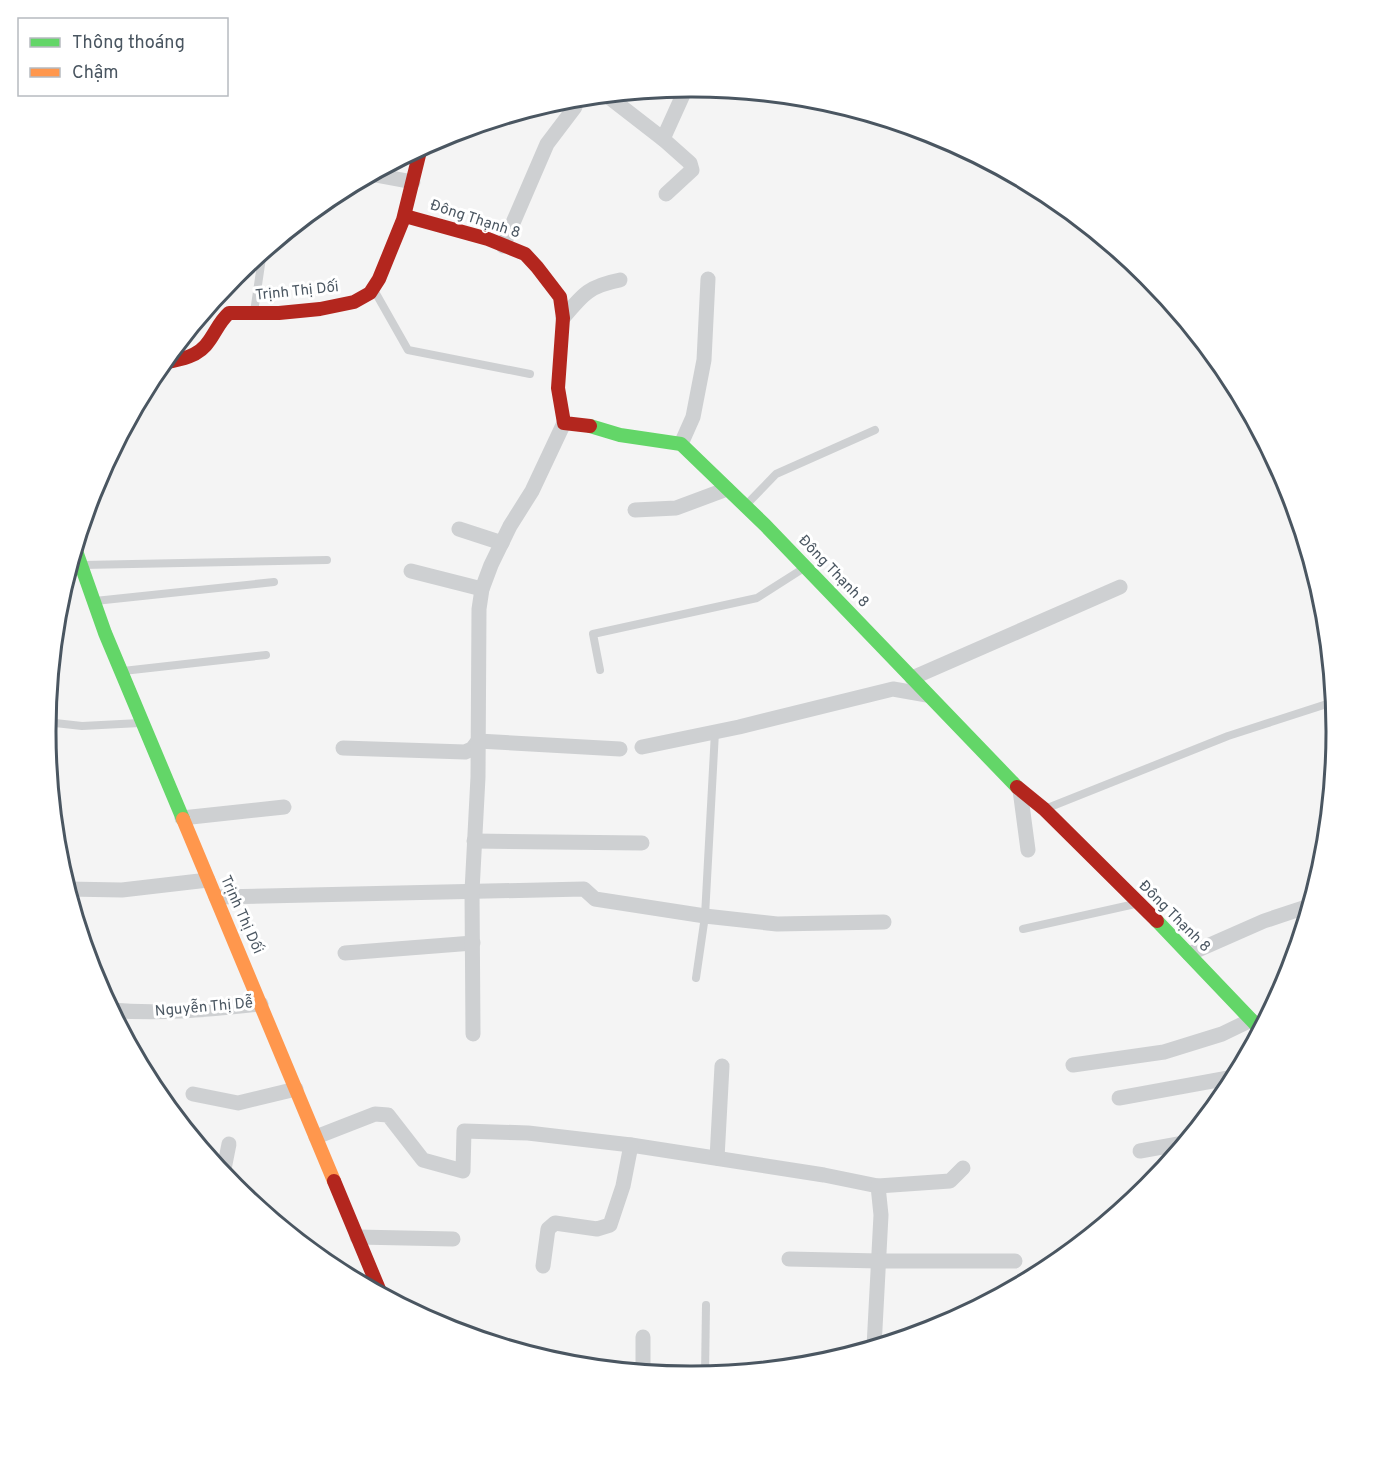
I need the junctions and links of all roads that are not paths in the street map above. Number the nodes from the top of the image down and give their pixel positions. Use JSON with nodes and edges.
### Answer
{"nodes":[{"id":1,"x":682,"y":97,"type":"edge"},
{"id":2,"x":614,"y":101,"type":"edge"},
{"id":3,"x":575,"y":107,"type":"dead end"},
{"id":4,"x":663,"y":139,"type":"junction"},
{"id":5,"x":418,"y":158,"type":"edge"},
{"id":6,"x":383,"y":176,"type":"edge"},
{"id":7,"x":413,"y":182,"type":"junction"},
{"id":8,"x":666,"y":194,"type":"dead end"},
{"id":9,"x":405,"y":216,"type":"junction"},
{"id":10,"x":503,"y":246,"type":"junction"},
{"id":11,"x":261,"y":264,"type":"edge"},
{"id":12,"x":708,"y":279,"type":"dead end"},
{"id":13,"x":620,"y":280,"type":"dead end"},
{"id":14,"x":373,"y":289,"type":"junction"},
{"id":15,"x":253,"y":314,"type":"junction"},
{"id":16,"x":563,"y":318,"type":"junction"},
{"id":17,"x":177,"y":359,"type":"edge"},
{"id":18,"x":530,"y":374,"type":"dead end"},
{"id":19,"x":564,"y":423,"type":"junction"},
{"id":20,"x":875,"y":430,"type":"dead end"},
{"id":21,"x":681,"y":444,"type":"junction"},
{"id":22,"x":727,"y":489,"type":"junction"},
{"id":23,"x":745,"y":506,"type":"junction"},
{"id":24,"x":635,"y":510,"type":"dead end"},
{"id":25,"x":459,"y":529,"type":"dead end"},
{"id":26,"x":502,"y":543,"type":"junction"},
{"id":27,"x":79,"y":560,"type":"edge"},
{"id":28,"x":327,"y":560,"type":"dead end"},
{"id":29,"x":81,"y":565,"type":"junction"},
{"id":30,"x":806,"y":567,"type":"junction"},
{"id":31,"x":411,"y":571,"type":"dead end"},
{"id":32,"x":274,"y":582,"type":"dead end"},
{"id":33,"x":1120,"y":587,"type":"dead end"},
{"id":34,"x":482,"y":590,"type":"junction"},
{"id":35,"x":94,"y":601,"type":"junction"},
{"id":36,"x":266,"y":655,"type":"dead end"},
{"id":37,"x":600,"y":670,"type":"dead end"},
{"id":38,"x":122,"y":671,"type":"junction"},
{"id":39,"x":912,"y":678,"type":"junction"},
{"id":40,"x":927,"y":695,"type":"junction"},
{"id":41,"x":1325,"y":705,"type":"edge"},
{"id":42,"x":56,"y":723,"type":"edge"},
{"id":43,"x":142,"y":723,"type":"junction"},
{"id":44,"x":715,"y":732,"type":"junction"},
{"id":45,"x":478,"y":741,"type":"junction"},
{"id":46,"x":642,"y":747,"type":"dead end"},
{"id":47,"x":343,"y":748,"type":"dead end"},
{"id":48,"x":620,"y":749,"type":"dead end"},
{"id":49,"x":1020,"y":789,"type":"junction"},
{"id":50,"x":284,"y":807,"type":"dead end"},
{"id":51,"x":1044,"y":809,"type":"junction"},
{"id":52,"x":182,"y":818,"type":"junction"},
{"id":53,"x":474,"y":841,"type":"junction"},
{"id":54,"x":642,"y":843,"type":"dead end"},
{"id":55,"x":1028,"y":850,"type":"dead end"},
{"id":56,"x":208,"y":880,"type":"junction"},
{"id":57,"x":75,"y":889,"type":"edge"},
{"id":58,"x":472,"y":891,"type":"junction"},
{"id":59,"x":216,"y":897,"type":"junction"},
{"id":60,"x":1137,"y":903,"type":"junction"},
{"id":61,"x":1300,"y":909,"type":"edge"},
{"id":62,"x":705,"y":916,"type":"junction"},
{"id":63,"x":884,"y":922,"type":"dead end"},
{"id":64,"x":1023,"y":929,"type":"dead end"},
{"id":65,"x":473,"y":943,"type":"junction"},
{"id":66,"x":345,"y":953,"type":"dead end"},
{"id":67,"x":1189,"y":954,"type":"junction"},
{"id":68,"x":696,"y":978,"type":"dead end"},
{"id":69,"x":261,"y":1004,"type":"junction"},
{"id":70,"x":121,"y":1011,"type":"edge"},
{"id":71,"x":1254,"y":1023,"type":"edge"},
{"id":72,"x":1252,"y":1026,"type":"edge"},
{"id":73,"x":473,"y":1034,"type":"dead end"},
{"id":74,"x":722,"y":1065,"type":"dead end"},
{"id":75,"x":1073,"y":1065,"type":"dead end"},
{"id":76,"x":1221,"y":1079,"type":"edge"},
{"id":77,"x":296,"y":1089,"type":"junction"},
{"id":78,"x":194,"y":1094,"type":"dead end"},
{"id":79,"x":1119,"y":1098,"type":"dead end"},
{"id":80,"x":316,"y":1137,"type":"junction"},
{"id":81,"x":229,"y":1144,"type":"dead end"},
{"id":82,"x":631,"y":1145,"type":"junction"},
{"id":83,"x":1172,"y":1145,"type":"edge"},
{"id":84,"x":1140,"y":1151,"type":"dead end"},
{"id":85,"x":717,"y":1158,"type":"junction"},
{"id":86,"x":225,"y":1163,"type":"edge"},
{"id":87,"x":963,"y":1168,"type":"dead end"},
{"id":88,"x":878,"y":1186,"type":"junction"},
{"id":89,"x":357,"y":1237,"type":"junction"},
{"id":90,"x":453,"y":1239,"type":"dead end"},
{"id":91,"x":789,"y":1258,"type":"dead end"},
{"id":92,"x":879,"y":1261,"type":"junction"},
{"id":93,"x":1015,"y":1261,"type":"dead end"},
{"id":94,"x":543,"y":1266,"type":"dead end"},
{"id":95,"x":376,"y":1283,"type":"edge"},
{"id":96,"x":706,"y":1305,"type":"dead end"},
{"id":97,"x":643,"y":1337,"type":"dead end"},
{"id":98,"x":874,"y":1339,"type":"edge"},
{"id":99,"x":643,"y":1364,"type":"edge"},
{"id":100,"x":705,"y":1366,"type":"edge"}],
"edges":[{"from":1,"to":4,"type":"street"},
{"from":2,"to":4,"type":"street"},
{"from":3,"to":10,"type":"street"},
{"from":4,"to":8,"type":"street"},
{"from":5,"to":7,"type":"street"},
{"from":6,"to":7,"type":"street"},
{"from":7,"to":9,"type":"street"},
{"from":9,"to":10,"type":"street","name":"Đông Thạnh 8"},
{"from":9,"to":14,"type":"street"},
{"from":10,"to":16,"type":"street","name":"Đông Thạnh 8"},
{"from":11,"to":15,"type":"lane"},
{"from":12,"to":21,"type":"street"},
{"from":13,"to":16,"type":"street"},
{"from":14,"to":15,"type":"street","name":"Trịnh Thị Dối"},
{"from":14,"to":18,"type":"lane"},
{"from":15,"to":17,"type":"street","name":"Trịnh Thị Dối"},
{"from":16,"to":19,"type":"street","name":"Đông Thạnh 8"},
{"from":19,"to":21,"type":"street"},
{"from":19,"to":26,"type":"street"},
{"from":20,"to":23,"type":"lane"},
{"from":21,"to":22,"type":"street","name":"Đông Thạnh 8"},
{"from":22,"to":23,"type":"street","name":"Đông Thạnh 8"},
{"from":22,"to":24,"type":"street"},
{"from":23,"to":30,"type":"street","name":"Đông Thạnh 8"},
{"from":25,"to":26,"type":"street"},
{"from":26,"to":34,"type":"street"},
{"from":27,"to":29,"type":"street","name":"Trịnh Thị Dối"},
{"from":28,"to":29,"type":"lane"},
{"from":29,"to":35,"type":"street","name":"Trịnh Thị Dối"},
{"from":30,"to":37,"type":"lane"},
{"from":30,"to":39,"type":"street","name":"Đông Thạnh 8"},
{"from":31,"to":34,"type":"street"},
{"from":32,"to":35,"type":"lane"},
{"from":33,"to":39,"type":"street"},
{"from":34,"to":45,"type":"street"},
{"from":35,"to":38,"type":"street","name":"Trịnh Thị Dối"},
{"from":36,"to":38,"type":"lane"},
{"from":38,"to":43,"type":"street","name":"Trịnh Thị Dối"},
{"from":39,"to":40,"type":"street","name":"Đông Thạnh 8"},
{"from":40,"to":44,"type":"street"},
{"from":40,"to":49,"type":"street","name":"Đông Thạnh 8"},
{"from":41,"to":51,"type":"lane"},
{"from":42,"to":43,"type":"lane"},
{"from":43,"to":52,"type":"street","name":"Trịnh Thị Dối"},
{"from":44,"to":46,"type":"street"},
{"from":44,"to":62,"type":"lane"},
{"from":45,"to":47,"type":"street"},
{"from":45,"to":48,"type":"street"},
{"from":45,"to":53,"type":"street"},
{"from":49,"to":51,"type":"street","name":"Đông Thạnh 8"},
{"from":49,"to":55,"type":"street"},
{"from":50,"to":52,"type":"street"},
{"from":51,"to":60,"type":"street","name":"Đông Thạnh 8"},
{"from":52,"to":56,"type":"street","name":"Trịnh Thị Dối"},
{"from":53,"to":54,"type":"street"},
{"from":53,"to":58,"type":"street"},
{"from":56,"to":57,"type":"street"},
{"from":56,"to":59,"type":"street","name":"Trịnh Thị Dối"},
{"from":58,"to":59,"type":"street"},
{"from":58,"to":62,"type":"street"},
{"from":58,"to":65,"type":"street"},
{"from":59,"to":69,"type":"street","name":"Trịnh Thị Dối"},
{"from":60,"to":64,"type":"lane"},
{"from":60,"to":67,"type":"street","name":"Đông Thạnh 8"},
{"from":61,"to":67,"type":"street"},
{"from":62,"to":63,"type":"street"},
{"from":62,"to":68,"type":"lane"},
{"from":65,"to":66,"type":"street"},
{"from":65,"to":73,"type":"street"},
{"from":67,"to":71,"type":"street","name":"Đông Thạnh 8"},
{"from":69,"to":70,"type":"street","name":"Nguyễn Thị Dễ"},
{"from":69,"to":77,"type":"street","name":"Trịnh Thị Dối"},
{"from":72,"to":75,"type":"street"},
{"from":74,"to":85,"type":"street"},
{"from":76,"to":79,"type":"street"},
{"from":77,"to":78,"type":"street"},
{"from":77,"to":80,"type":"street","name":"Trịnh Thị Dối"},
{"from":80,"to":82,"type":"street"},
{"from":80,"to":89,"type":"street","name":"Trịnh Thị Dối"},
{"from":81,"to":86,"type":"street"},
{"from":82,"to":85,"type":"street"},
{"from":82,"to":94,"type":"street"},
{"from":83,"to":84,"type":"street"},
{"from":85,"to":88,"type":"street"},
{"from":87,"to":88,"type":"street"},
{"from":88,"to":92,"type":"street"},
{"from":89,"to":90,"type":"street"},
{"from":89,"to":95,"type":"street","name":"Trịnh Thị Dối"},
{"from":91,"to":92,"type":"street"},
{"from":92,"to":93,"type":"street"},
{"from":92,"to":98,"type":"street"},
{"from":96,"to":100,"type":"lane"},
{"from":97,"to":99,"type":"street"}]}
